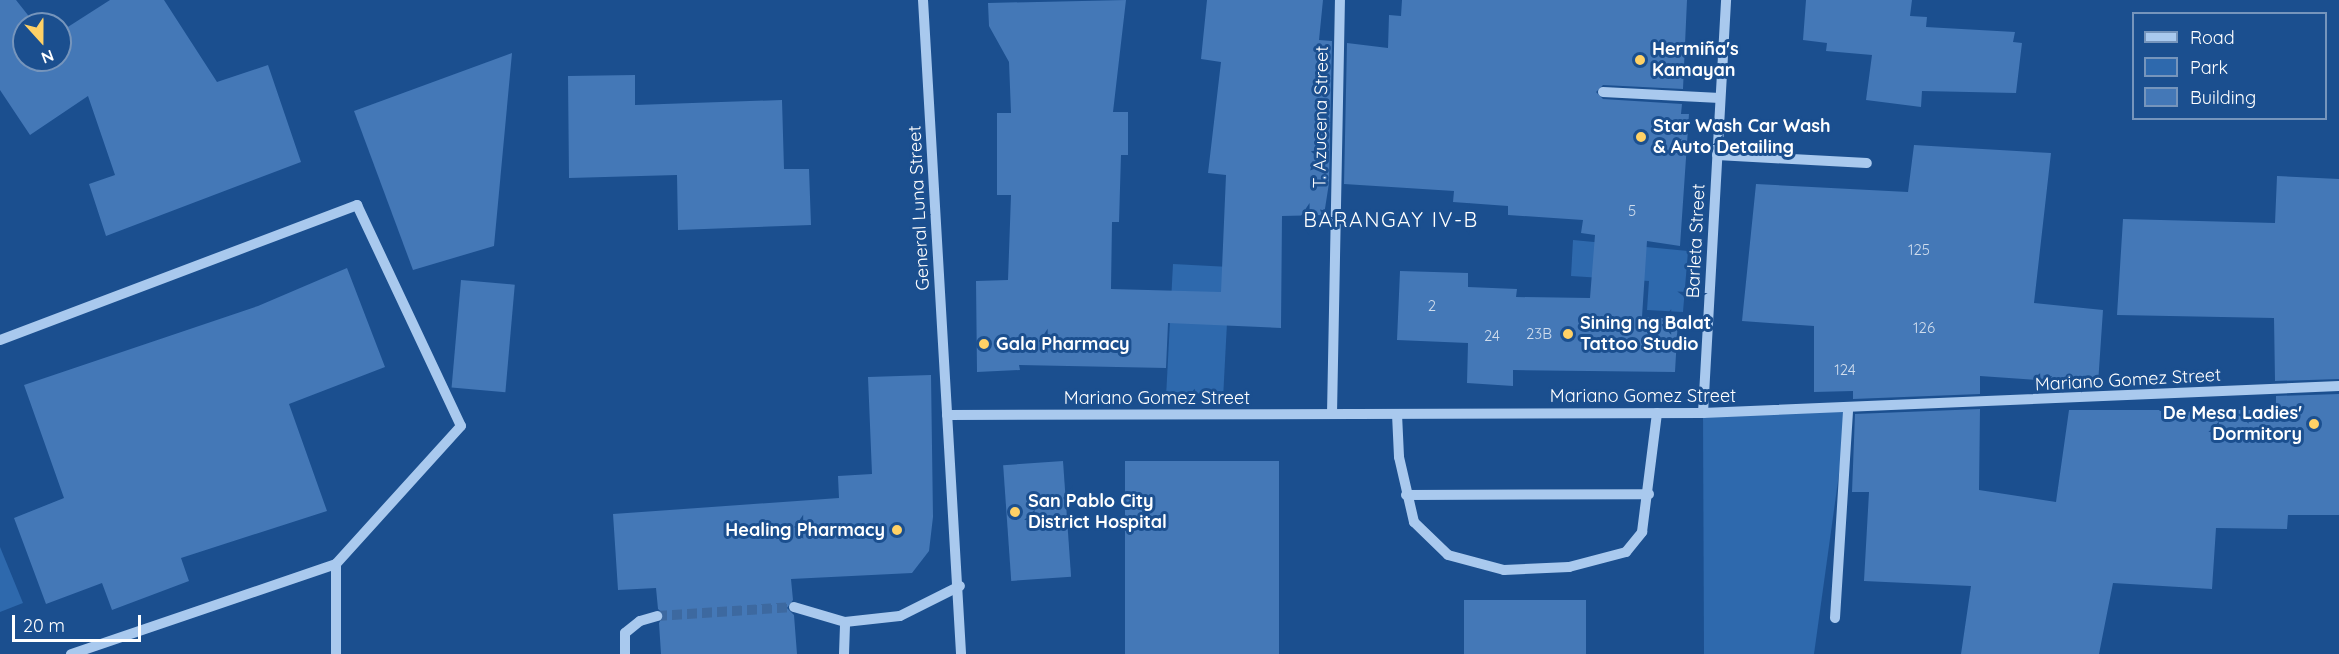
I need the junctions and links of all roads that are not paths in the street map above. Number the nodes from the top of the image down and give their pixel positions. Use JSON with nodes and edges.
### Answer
{"nodes":[{"id":1,"x":923,"y":0,"type":"edge"},
{"id":2,"x":1340,"y":0,"type":"edge"},
{"id":3,"x":1725,"y":0,"type":"edge"},
{"id":4,"x":1603,"y":92,"type":"dead end"},
{"id":5,"x":1720,"y":98,"type":"junction"},
{"id":6,"x":1717,"y":155,"type":"junction"},
{"id":7,"x":1867,"y":163,"type":"dead end"},
{"id":8,"x":0,"y":340,"type":"edge"},
{"id":9,"x":2339,"y":386,"type":"edge"},
{"id":10,"x":1848,"y":410,"type":"junction"},
{"id":11,"x":1657,"y":413,"type":"junction"},
{"id":12,"x":1703,"y":413,"type":"junction"},
{"id":13,"x":1332,"y":414,"type":"junction"},
{"id":14,"x":1397,"y":414,"type":"junction"},
{"id":15,"x":947,"y":415,"type":"junction"},
{"id":16,"x":1649,"y":494,"type":"junction"},
{"id":17,"x":1406,"y":495,"type":"junction"},
{"id":18,"x":336,"y":564,"type":"junction"},
{"id":19,"x":960,"y":586,"type":"junction"},
{"id":20,"x":794,"y":607,"type":"tunnel mouth"},
{"id":21,"x":657,"y":616,"type":"tunnel mouth"},
{"id":22,"x":1835,"y":618,"type":"dead end"},
{"id":23,"x":844,"y":622,"type":"junction"},
{"id":24,"x":71,"y":654,"type":"edge"},
{"id":25,"x":336,"y":654,"type":"edge"},
{"id":26,"x":625,"y":654,"type":"edge"},
{"id":27,"x":844,"y":654,"type":"edge"},
{"id":28,"x":961,"y":654,"type":"edge"}],
"edges":[{"from":1,"to":15,"type":"street","name":"General Luna Street"},
{"from":2,"to":13,"type":"street","name":"T. Azucena Street"},
{"from":3,"to":5,"type":"street","name":"Barleta Street"},
{"from":4,"to":5,"type":"street"},
{"from":5,"to":6,"type":"street","name":"Barleta Street"},
{"from":6,"to":7,"type":"street"},
{"from":6,"to":12,"type":"street","name":"Barleta Street"},
{"from":8,"to":18,"type":"street"},
{"from":9,"to":10,"type":"street","name":"Mariano Gomez Street"},
{"from":10,"to":12,"type":"street","name":"Mariano Gomez Street"},
{"from":10,"to":22,"type":"street"},
{"from":11,"to":12,"type":"street","name":"Mariano Gomez Street"},
{"from":11,"to":14,"type":"street","name":"Mariano Gomez Street"},
{"from":11,"to":16,"type":"street"},
{"from":13,"to":14,"type":"street","name":"Mariano Gomez Street"},
{"from":13,"to":15,"type":"street","name":"Mariano Gomez Street"},
{"from":14,"to":17,"type":"street"},
{"from":15,"to":19,"type":"street","name":"General Luna Street"},
{"from":16,"to":17,"type":"street"},
{"from":16,"to":17,"type":"street"},
{"from":18,"to":24,"type":"street"},
{"from":18,"to":25,"type":"street"},
{"from":19,"to":23,"type":"street"},
{"from":19,"to":28,"type":"street","name":"General Luna Street"},
{"from":20,"to":23,"type":"street"},
{"from":21,"to":26,"type":"street"},
{"from":23,"to":27,"type":"street"}]}
